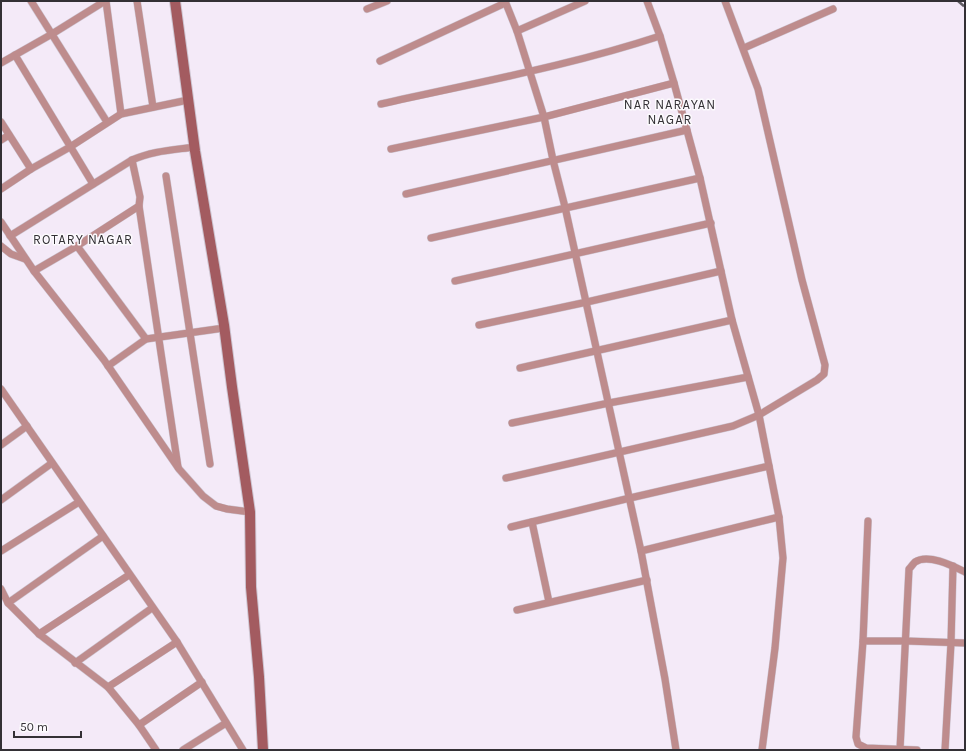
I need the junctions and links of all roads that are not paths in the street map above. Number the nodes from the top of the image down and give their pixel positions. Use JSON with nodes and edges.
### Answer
{"nodes":[{"id":1,"x":31,"y":1,"type":"edge"},
{"id":2,"x":105,"y":1,"type":"edge"},
{"id":3,"x":137,"y":1,"type":"edge"},
{"id":4,"x":175,"y":1,"type":"edge"},
{"id":5,"x":387,"y":1,"type":"edge"},
{"id":6,"x":585,"y":1,"type":"edge"},
{"id":7,"x":647,"y":1,"type":"edge"},
{"id":8,"x":725,"y":1,"type":"edge"},
{"id":9,"x":505,"y":2,"type":"edge"},
{"id":10,"x":833,"y":9,"type":"dead end"},
{"id":11,"x":367,"y":10,"type":"dead end"},
{"id":12,"x":517,"y":31,"type":"junction"},
{"id":13,"x":52,"y":34,"type":"junction"},
{"id":14,"x":660,"y":36,"type":"junction"},
{"id":15,"x":744,"y":48,"type":"junction"},
{"id":16,"x":15,"y":55,"type":"junction"},
{"id":17,"x":380,"y":61,"type":"dead end"},
{"id":18,"x":1,"y":63,"type":"edge"},
{"id":19,"x":530,"y":71,"type":"junction"},
{"id":20,"x":674,"y":83,"type":"junction"},
{"id":21,"x":188,"y":100,"type":"junction"},
{"id":22,"x":381,"y":104,"type":"dead end"},
{"id":23,"x":153,"y":107,"type":"junction"},
{"id":24,"x":121,"y":114,"type":"junction"},
{"id":25,"x":544,"y":116,"type":"junction"},
{"id":26,"x":1,"y":122,"type":"edge"},
{"id":27,"x":107,"y":122,"type":"junction"},
{"id":28,"x":687,"y":130,"type":"junction"},
{"id":29,"x":8,"y":135,"type":"junction"},
{"id":30,"x":1,"y":140,"type":"edge"},
{"id":31,"x":70,"y":147,"type":"junction"},
{"id":32,"x":194,"y":147,"type":"junction"},
{"id":33,"x":391,"y":149,"type":"dead end"},
{"id":34,"x":132,"y":160,"type":"junction"},
{"id":35,"x":553,"y":160,"type":"junction"},
{"id":36,"x":31,"y":169,"type":"junction"},
{"id":37,"x":166,"y":176,"type":"dead end"},
{"id":38,"x":700,"y":178,"type":"junction"},
{"id":39,"x":93,"y":184,"type":"junction"},
{"id":40,"x":1,"y":189,"type":"edge"},
{"id":41,"x":406,"y":194,"type":"dead end"},
{"id":42,"x":139,"y":206,"type":"junction"},
{"id":43,"x":565,"y":207,"type":"junction"},
{"id":44,"x":1,"y":222,"type":"edge"},
{"id":45,"x":711,"y":223,"type":"junction"},
{"id":46,"x":10,"y":236,"type":"junction"},
{"id":47,"x":430,"y":238,"type":"dead end"},
{"id":48,"x":1,"y":246,"type":"edge"},
{"id":49,"x":77,"y":246,"type":"junction"},
{"id":50,"x":575,"y":254,"type":"junction"},
{"id":51,"x":25,"y":259,"type":"junction"},
{"id":52,"x":34,"y":271,"type":"junction"},
{"id":53,"x":721,"y":271,"type":"junction"},
{"id":54,"x":455,"y":281,"type":"dead end"},
{"id":55,"x":587,"y":302,"type":"junction"},
{"id":56,"x":732,"y":320,"type":"junction"},
{"id":57,"x":479,"y":325,"type":"dead end"},
{"id":58,"x":224,"y":328,"type":"junction"},
{"id":59,"x":190,"y":333,"type":"junction"},
{"id":60,"x":158,"y":337,"type":"junction"},
{"id":61,"x":146,"y":339,"type":"junction"},
{"id":62,"x":597,"y":351,"type":"junction"},
{"id":63,"x":108,"y":366,"type":"junction"},
{"id":64,"x":520,"y":368,"type":"dead end"},
{"id":65,"x":748,"y":377,"type":"junction"},
{"id":66,"x":2,"y":392,"type":"edge"},
{"id":67,"x":609,"y":403,"type":"junction"},
{"id":68,"x":760,"y":415,"type":"junction"},
{"id":69,"x":512,"y":423,"type":"dead end"},
{"id":70,"x":27,"y":426,"type":"junction"},
{"id":71,"x":1,"y":445,"type":"edge"},
{"id":72,"x":620,"y":452,"type":"junction"},
{"id":73,"x":52,"y":463,"type":"junction"},
{"id":74,"x":210,"y":464,"type":"dead end"},
{"id":75,"x":769,"y":466,"type":"junction"},
{"id":76,"x":179,"y":469,"type":"junction"},
{"id":77,"x":506,"y":478,"type":"dead end"},
{"id":78,"x":630,"y":498,"type":"junction"},
{"id":79,"x":1,"y":500,"type":"edge"},
{"id":80,"x":79,"y":502,"type":"junction"},
{"id":81,"x":250,"y":512,"type":"junction"},
{"id":82,"x":779,"y":517,"type":"junction"},
{"id":83,"x":868,"y":521,"type":"dead end"},
{"id":84,"x":532,"y":522,"type":"junction"},
{"id":85,"x":511,"y":527,"type":"dead end"},
{"id":86,"x":103,"y":536,"type":"junction"},
{"id":87,"x":1,"y":551,"type":"edge"},
{"id":88,"x":641,"y":551,"type":"junction"},
{"id":89,"x":953,"y":566,"type":"junction"},
{"id":90,"x":965,"y":572,"type":"edge"},
{"id":91,"x":130,"y":575,"type":"junction"},
{"id":92,"x":647,"y":580,"type":"junction"},
{"id":93,"x":1,"y":589,"type":"edge"},
{"id":94,"x":549,"y":602,"type":"junction"},
{"id":95,"x":8,"y":603,"type":"junction"},
{"id":96,"x":152,"y":608,"type":"junction"},
{"id":97,"x":517,"y":610,"type":"dead end"},
{"id":98,"x":39,"y":634,"type":"junction"},
{"id":99,"x":863,"y":641,"type":"junction"},
{"id":100,"x":906,"y":641,"type":"junction"},
{"id":101,"x":177,"y":642,"type":"junction"},
{"id":102,"x":952,"y":643,"type":"junction"},
{"id":103,"x":965,"y":643,"type":"edge"},
{"id":104,"x":75,"y":663,"type":"junction"},
{"id":105,"x":202,"y":682,"type":"junction"},
{"id":106,"x":108,"y":687,"type":"junction"},
{"id":107,"x":226,"y":723,"type":"junction"},
{"id":108,"x":139,"y":725,"type":"junction"},
{"id":109,"x":900,"y":749,"type":"edge"},
{"id":110,"x":156,"y":750,"type":"edge"},
{"id":111,"x":182,"y":750,"type":"edge"},
{"id":112,"x":243,"y":750,"type":"edge"},
{"id":113,"x":262,"y":750,"type":"edge"},
{"id":114,"x":676,"y":750,"type":"edge"},
{"id":115,"x":762,"y":750,"type":"edge"},
{"id":116,"x":917,"y":750,"type":"edge"},
{"id":117,"x":945,"y":750,"type":"edge"}],
"edges":[{"from":1,"to":13,"type":"street"},
{"from":2,"to":13,"type":"street"},
{"from":2,"to":24,"type":"street"},
{"from":3,"to":23,"type":"street"},
{"from":4,"to":21,"type":"street"},
{"from":5,"to":11,"type":"street"},
{"from":6,"to":12,"type":"street"},
{"from":7,"to":14,"type":"street"},
{"from":8,"to":15,"type":"street"},
{"from":9,"to":12,"type":"street"},
{"from":9,"to":17,"type":"street"},
{"from":10,"to":15,"type":"street"},
{"from":12,"to":19,"type":"street"},
{"from":13,"to":16,"type":"street"},
{"from":13,"to":27,"type":"street"},
{"from":14,"to":19,"type":"street"},
{"from":14,"to":20,"type":"street"},
{"from":15,"to":68,"type":"street"},
{"from":16,"to":18,"type":"street"},
{"from":16,"to":31,"type":"street"},
{"from":19,"to":22,"type":"street"},
{"from":19,"to":25,"type":"street"},
{"from":20,"to":25,"type":"street"},
{"from":20,"to":28,"type":"street"},
{"from":21,"to":23,"type":"street"},
{"from":21,"to":32,"type":"street"},
{"from":23,"to":24,"type":"street"},
{"from":24,"to":27,"type":"street"},
{"from":25,"to":33,"type":"street"},
{"from":25,"to":35,"type":"street"},
{"from":26,"to":29,"type":"street"},
{"from":27,"to":31,"type":"street"},
{"from":28,"to":35,"type":"street"},
{"from":28,"to":38,"type":"street"},
{"from":29,"to":30,"type":"street"},
{"from":29,"to":36,"type":"street"},
{"from":31,"to":36,"type":"street"},
{"from":31,"to":39,"type":"street"},
{"from":32,"to":34,"type":"street"},
{"from":32,"to":58,"type":"street"},
{"from":34,"to":39,"type":"street"},
{"from":34,"to":42,"type":"street"},
{"from":35,"to":41,"type":"street"},
{"from":35,"to":43,"type":"street"},
{"from":36,"to":40,"type":"street"},
{"from":37,"to":59,"type":"street"},
{"from":38,"to":43,"type":"street"},
{"from":38,"to":45,"type":"street"},
{"from":39,"to":46,"type":"street"},
{"from":42,"to":49,"type":"street"},
{"from":42,"to":60,"type":"street"},
{"from":43,"to":47,"type":"street"},
{"from":43,"to":50,"type":"street"},
{"from":44,"to":46,"type":"street"},
{"from":45,"to":50,"type":"street"},
{"from":45,"to":53,"type":"street"},
{"from":46,"to":51,"type":"street"},
{"from":48,"to":51,"type":"street"},
{"from":49,"to":52,"type":"street"},
{"from":49,"to":61,"type":"street"},
{"from":50,"to":54,"type":"street"},
{"from":50,"to":55,"type":"street"},
{"from":51,"to":52,"type":"street"},
{"from":52,"to":63,"type":"street"},
{"from":53,"to":55,"type":"street"},
{"from":53,"to":56,"type":"street"},
{"from":55,"to":57,"type":"street"},
{"from":55,"to":62,"type":"street"},
{"from":56,"to":62,"type":"street"},
{"from":56,"to":65,"type":"street"},
{"from":58,"to":59,"type":"street"},
{"from":58,"to":81,"type":"street"},
{"from":59,"to":60,"type":"street"},
{"from":59,"to":74,"type":"street"},
{"from":60,"to":61,"type":"street"},
{"from":60,"to":76,"type":"street"},
{"from":61,"to":63,"type":"street"},
{"from":62,"to":64,"type":"street"},
{"from":62,"to":67,"type":"street"},
{"from":63,"to":76,"type":"street"},
{"from":65,"to":67,"type":"street"},
{"from":65,"to":68,"type":"street"},
{"from":66,"to":70,"type":"street"},
{"from":67,"to":69,"type":"street"},
{"from":67,"to":72,"type":"street"},
{"from":68,"to":72,"type":"street"},
{"from":68,"to":75,"type":"street"},
{"from":70,"to":71,"type":"street"},
{"from":70,"to":73,"type":"street"},
{"from":72,"to":77,"type":"street"},
{"from":72,"to":78,"type":"street"},
{"from":73,"to":79,"type":"street"},
{"from":73,"to":80,"type":"street"},
{"from":75,"to":78,"type":"street"},
{"from":75,"to":82,"type":"street"},
{"from":76,"to":81,"type":"street"},
{"from":78,"to":84,"type":"street"},
{"from":78,"to":88,"type":"street"},
{"from":80,"to":86,"type":"street"},
{"from":80,"to":87,"type":"street"},
{"from":81,"to":113,"type":"street"},
{"from":82,"to":88,"type":"street"},
{"from":82,"to":115,"type":"street"},
{"from":83,"to":99,"type":"street"},
{"from":84,"to":85,"type":"street"},
{"from":84,"to":94,"type":"street"},
{"from":86,"to":91,"type":"street"},
{"from":86,"to":95,"type":"street"},
{"from":88,"to":92,"type":"street"},
{"from":89,"to":90,"type":"street"},
{"from":89,"to":100,"type":"street"},
{"from":89,"to":102,"type":"street"},
{"from":91,"to":96,"type":"street"},
{"from":91,"to":98,"type":"street"},
{"from":92,"to":94,"type":"street"},
{"from":92,"to":114,"type":"street"},
{"from":93,"to":95,"type":"street"},
{"from":94,"to":97,"type":"street"},
{"from":95,"to":98,"type":"street"},
{"from":96,"to":101,"type":"street"},
{"from":96,"to":104,"type":"street"},
{"from":98,"to":104,"type":"street"},
{"from":99,"to":100,"type":"street"},
{"from":99,"to":109,"type":"street"},
{"from":100,"to":102,"type":"street"},
{"from":100,"to":109,"type":"street"},
{"from":101,"to":105,"type":"street"},
{"from":101,"to":106,"type":"street"},
{"from":102,"to":103,"type":"street"},
{"from":102,"to":117,"type":"street"},
{"from":104,"to":106,"type":"street"},
{"from":105,"to":107,"type":"street"},
{"from":105,"to":108,"type":"street"},
{"from":106,"to":108,"type":"street"},
{"from":107,"to":111,"type":"street"},
{"from":107,"to":112,"type":"street"},
{"from":108,"to":110,"type":"street"},
{"from":109,"to":116,"type":"street"}]}
